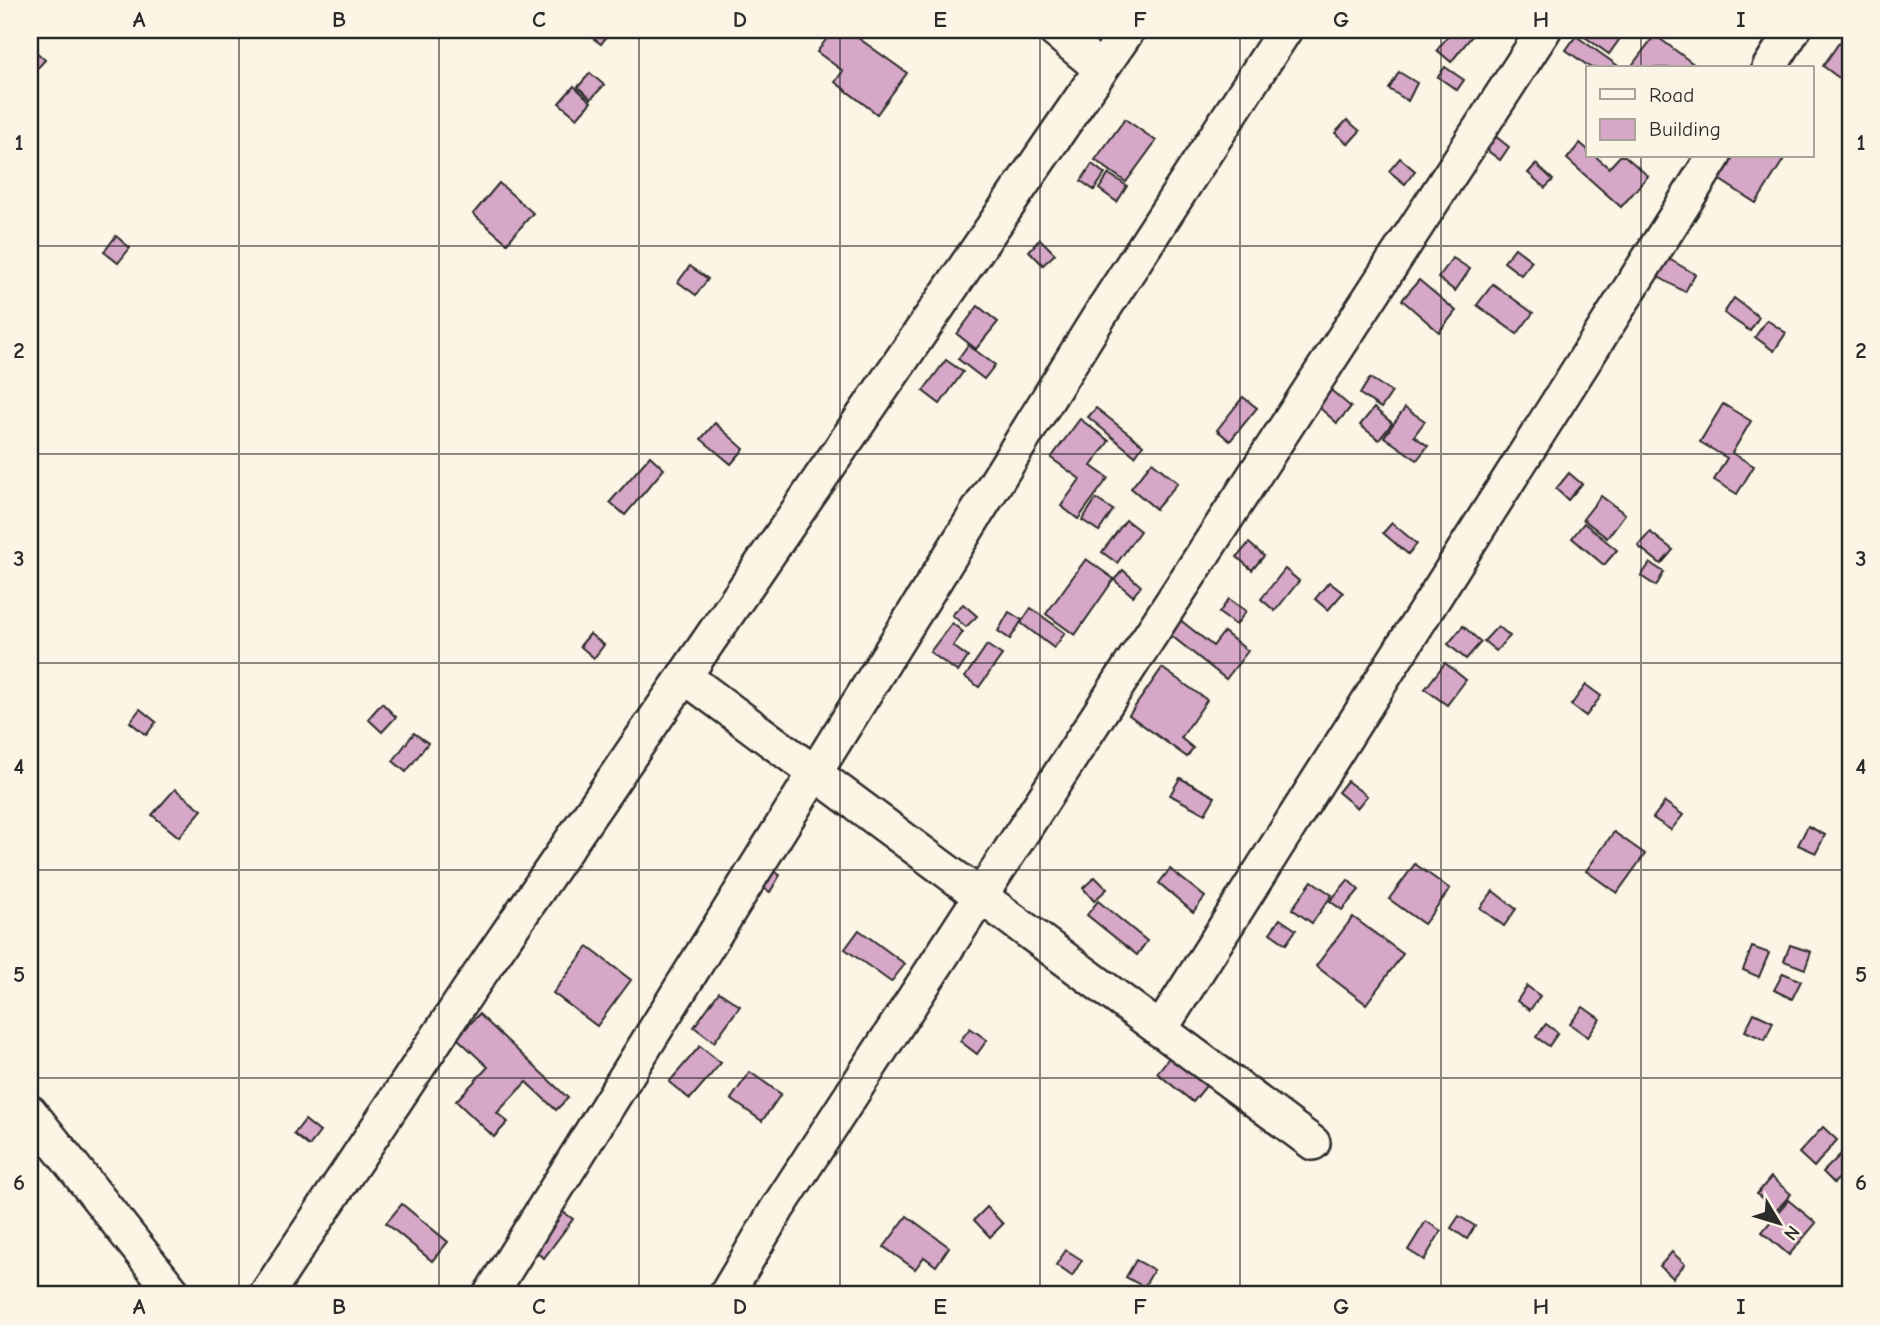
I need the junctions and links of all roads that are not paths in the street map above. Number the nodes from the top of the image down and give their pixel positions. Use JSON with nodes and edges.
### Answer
{"nodes":[{"id":1,"x":1054,"y":30,"type":"edge"},
{"id":2,"x":1128,"y":30,"type":"edge"},
{"id":3,"x":1285,"y":30,"type":"edge"},
{"id":4,"x":1544,"y":30,"type":"edge"},
{"id":5,"x":1793,"y":30,"type":"edge"},
{"id":6,"x":1770,"y":66,"type":"edge"},
{"id":7,"x":1101,"y":69,"type":"junction"},
{"id":8,"x":1713,"y":158,"type":"edge"},
{"id":9,"x":684,"y":676,"type":"junction"},
{"id":10,"x":815,"y":773,"type":"junction"},
{"id":11,"x":981,"y":896,"type":"junction"},
{"id":12,"x":1160,"y":1030,"type":"junction"},
{"id":13,"x":30,"y":1112,"type":"edge"},
{"id":14,"x":1313,"y":1143,"type":"dead end"},
{"id":15,"x":175,"y":1295,"type":"edge"},
{"id":16,"x":266,"y":1295,"type":"edge"},
{"id":17,"x":490,"y":1295,"type":"edge"},
{"id":18,"x":726,"y":1295,"type":"edge"}],
"edges":[{"from":1,"to":7,"type":"street"},
{"from":2,"to":7,"type":"street"},
{"from":3,"to":10,"type":"street"},
{"from":4,"to":11,"type":"street"},
{"from":5,"to":6,"type":"street"},
{"from":7,"to":9,"type":"street"},
{"from":8,"to":12,"type":"street"},
{"from":9,"to":10,"type":"street"},
{"from":9,"to":16,"type":"street"},
{"from":10,"to":11,"type":"street"},
{"from":10,"to":17,"type":"street"},
{"from":11,"to":12,"type":"street"},
{"from":11,"to":18,"type":"street"},
{"from":12,"to":14,"type":"street"},
{"from":13,"to":15,"type":"street"}]}
